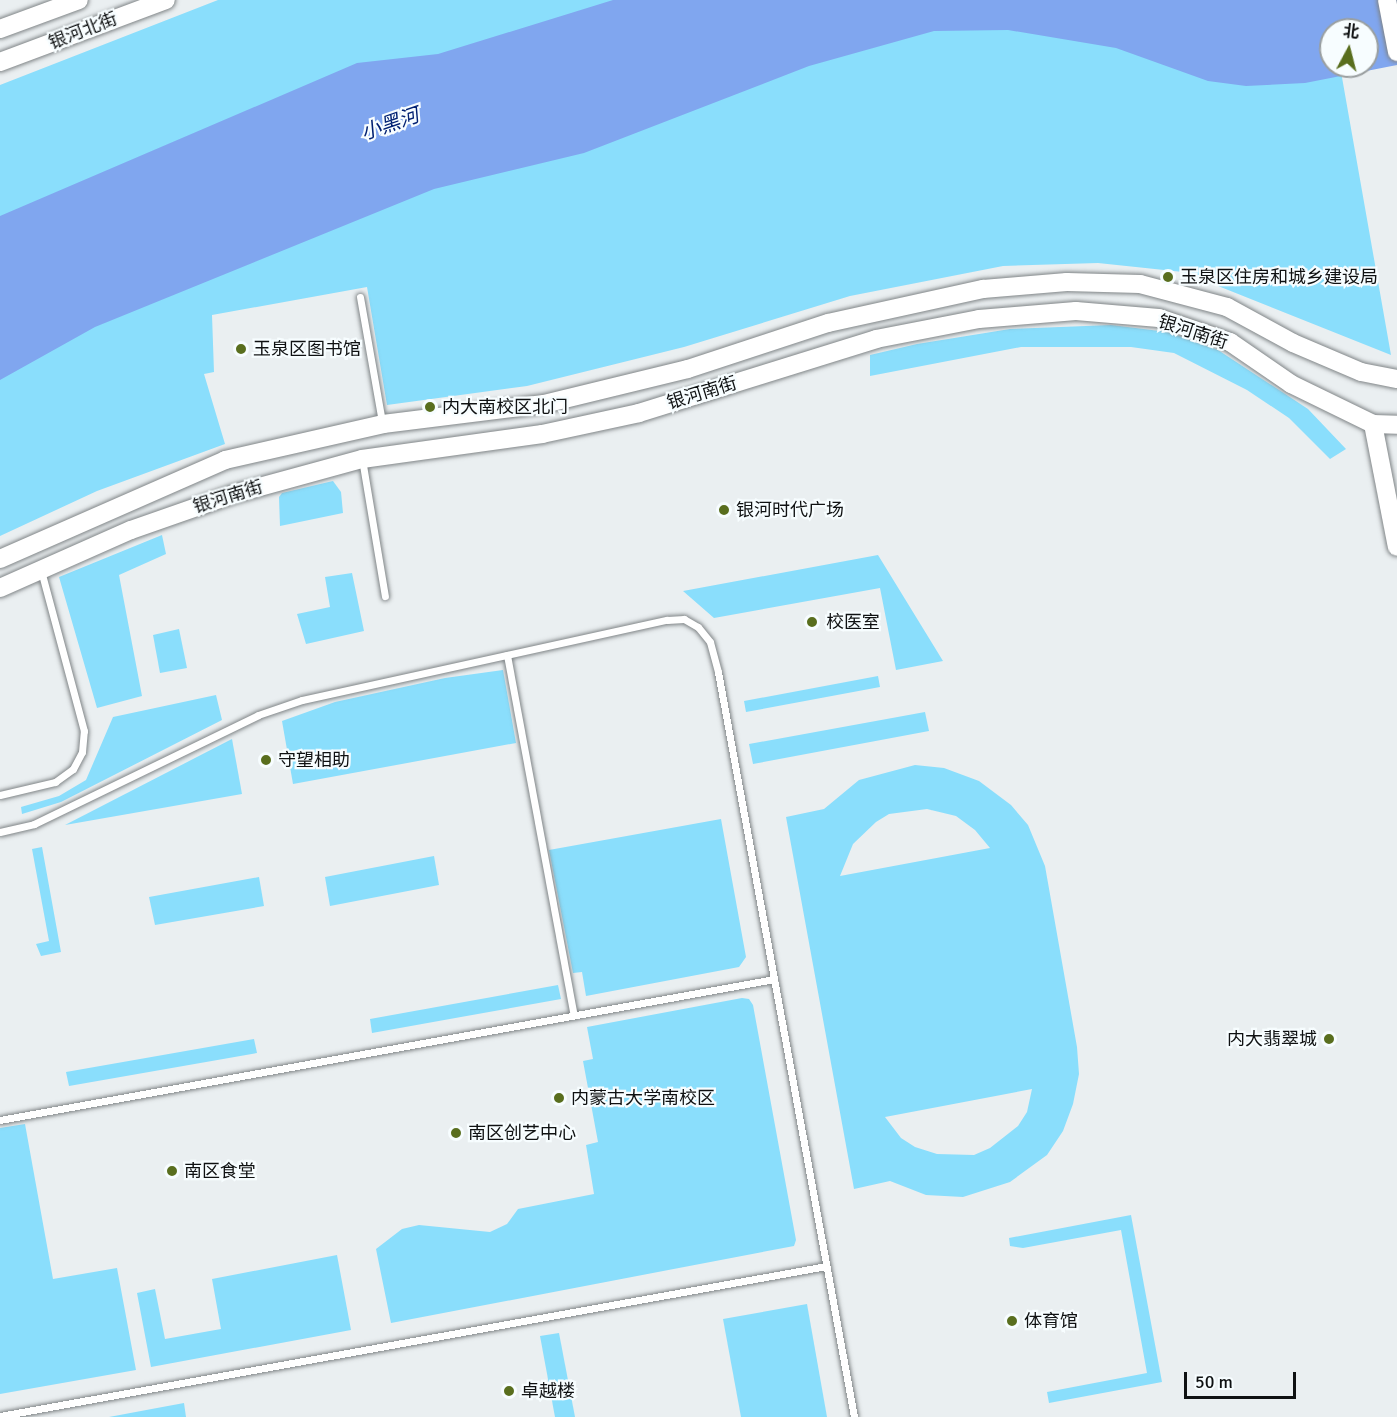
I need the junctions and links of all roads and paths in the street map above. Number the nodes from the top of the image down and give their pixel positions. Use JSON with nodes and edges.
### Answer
{"nodes":[{"id":1,"x":79,"y":0,"type":"edge"},
{"id":2,"x":166,"y":0,"type":"edge"},
{"id":3,"x":1387,"y":0,"type":"edge"},
{"id":4,"x":0,"y":29,"type":"edge"},
{"id":5,"x":1397,"y":52,"type":"edge"},
{"id":6,"x":0,"y":62,"type":"edge"},
{"id":7,"x":360,"y":297,"type":"dead end"},
{"id":8,"x":1397,"y":379,"type":"edge"},
{"id":9,"x":383,"y":424,"type":"junction"},
{"id":10,"x":1373,"y":424,"type":"junction"},
{"id":11,"x":1397,"y":425,"type":"edge"},
{"id":12,"x":362,"y":459,"type":"junction"},
{"id":13,"x":1397,"y":547,"type":"edge"},
{"id":14,"x":0,"y":559,"type":"edge"},
{"id":15,"x":41,"y":571,"type":"junction"},
{"id":16,"x":0,"y":588,"type":"edge"},
{"id":17,"x":385,"y":596,"type":"dead end"},
{"id":18,"x":507,"y":655,"type":"junction"},
{"id":19,"x":0,"y":795,"type":"edge"},
{"id":20,"x":0,"y":832,"type":"edge"},
{"id":21,"x":774,"y":979,"type":"junction"},
{"id":22,"x":574,"y":1016,"type":"junction"},
{"id":23,"x":0,"y":1120,"type":"edge"},
{"id":24,"x":826,"y":1266,"type":"junction"},
{"id":25,"x":0,"y":1416,"type":"edge"},
{"id":26,"x":854,"y":1417,"type":"edge"}],
"edges":[{"from":1,"to":4,"type":"main road","name":"银河北街"},
{"from":2,"to":6,"type":"main road","name":"银河北街"},
{"from":3,"to":5,"type":"main road"},
{"from":7,"to":9,"type":"lane"},
{"from":8,"to":9,"type":"main road","name":"银河南街"},
{"from":9,"to":14,"type":"main road","name":"银河南街"},
{"from":10,"to":11,"type":"main road","name":"银河南街"},
{"from":10,"to":12,"type":"main road","name":"银河南街"},
{"from":10,"to":13,"type":"main road"},
{"from":12,"to":15,"type":"main road","name":"银河南街"},
{"from":12,"to":17,"type":"lane"},
{"from":15,"to":16,"type":"main road","name":"银河南街"},
{"from":15,"to":19,"type":"lane"},
{"from":18,"to":20,"type":"lane"},
{"from":18,"to":21,"type":"lane"},
{"from":18,"to":22,"type":"lane"},
{"from":21,"to":22,"type":"lane"},
{"from":21,"to":24,"type":"lane"},
{"from":22,"to":23,"type":"lane"},
{"from":24,"to":25,"type":"lane"},
{"from":24,"to":26,"type":"lane"}]}
